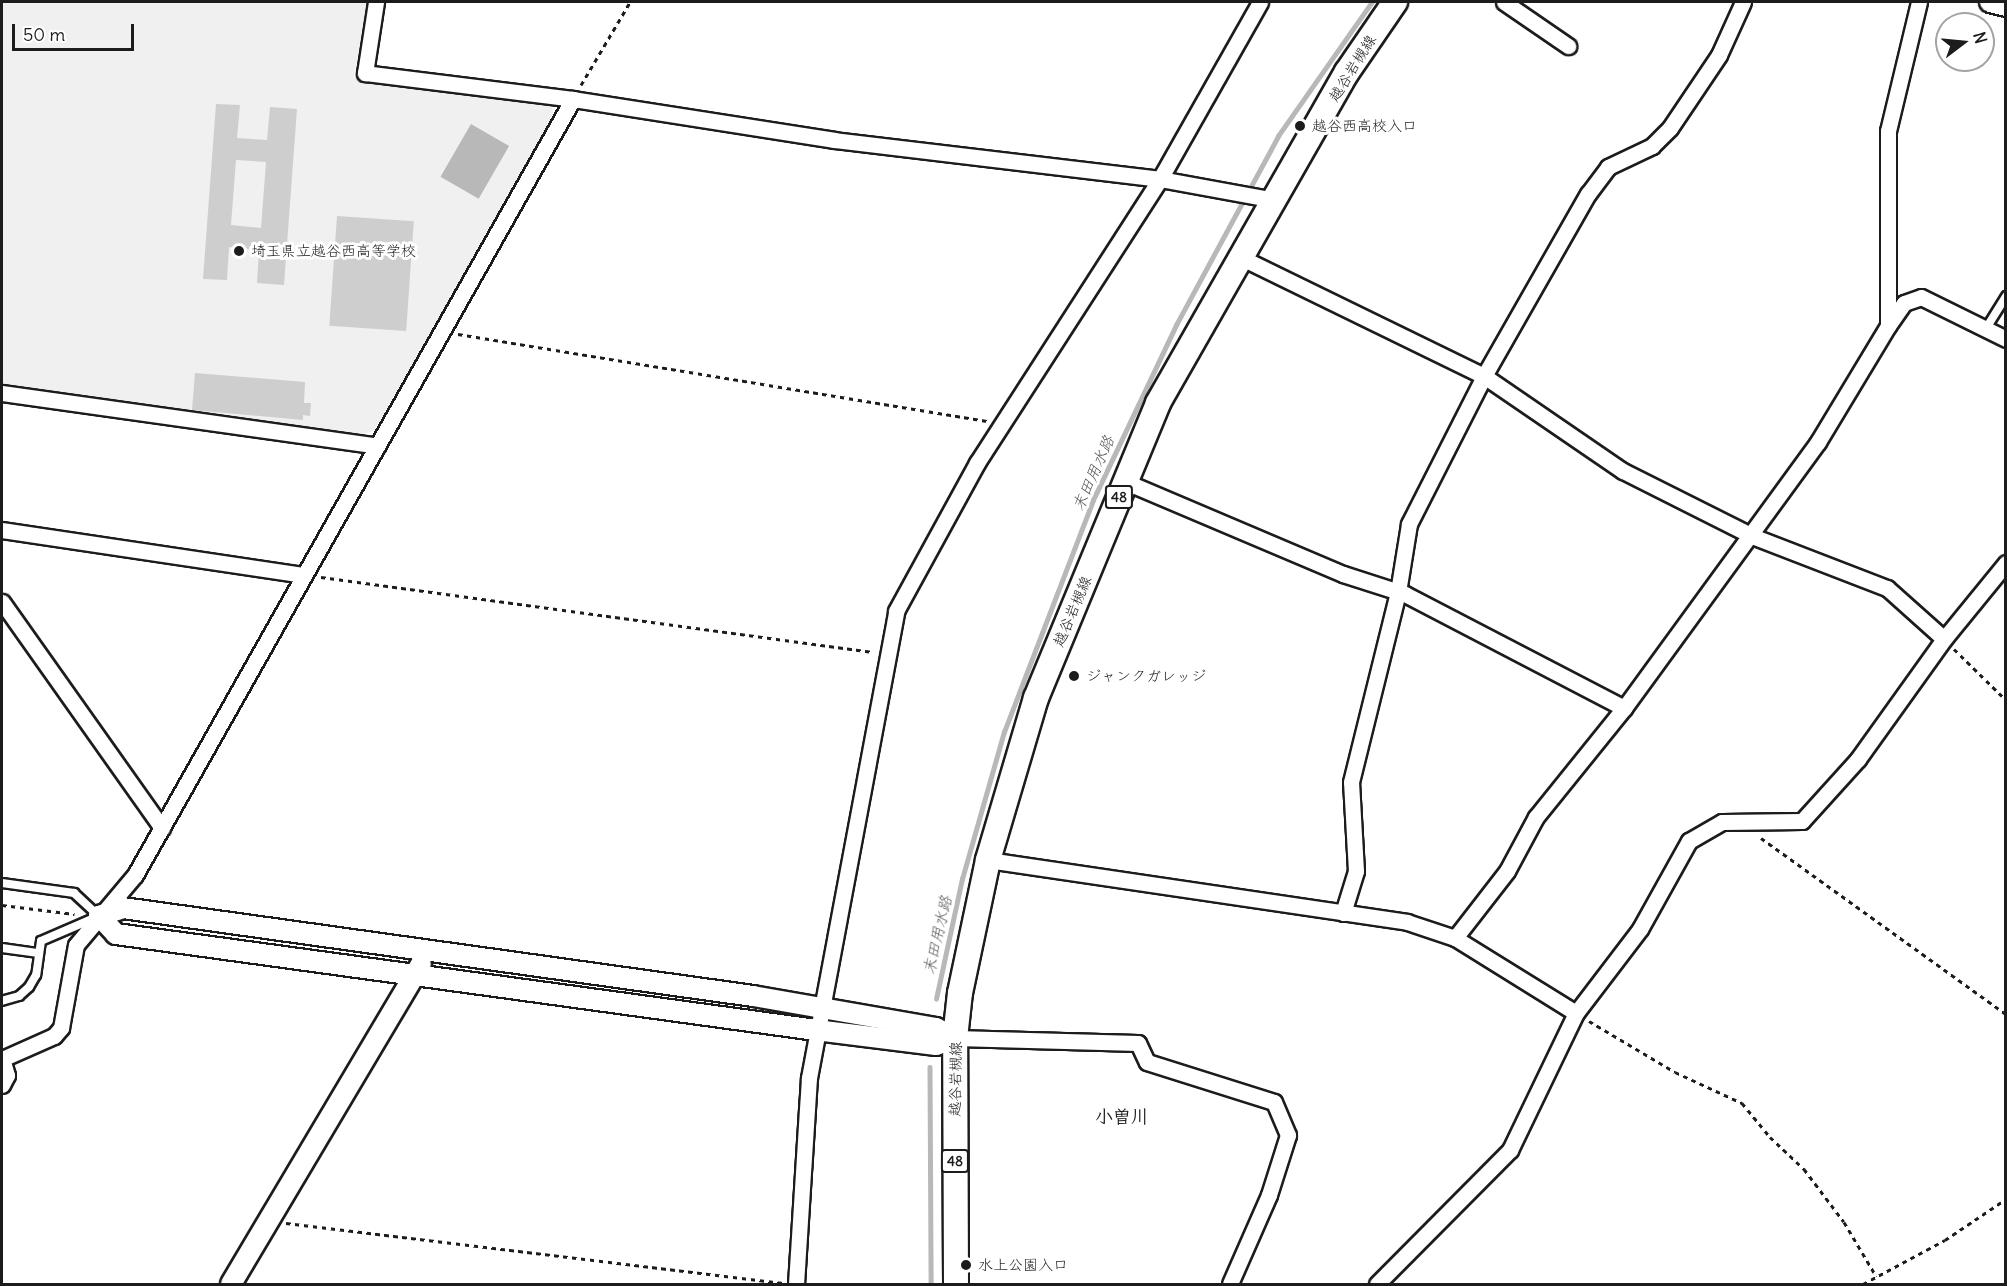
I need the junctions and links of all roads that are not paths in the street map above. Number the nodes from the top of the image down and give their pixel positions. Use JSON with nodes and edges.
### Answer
{"nodes":[{"id":1,"x":376,"y":2,"type":"edge"},
{"id":2,"x":1260,"y":2,"type":"edge"},
{"id":3,"x":1395,"y":2,"type":"edge"},
{"id":4,"x":1504,"y":2,"type":"edge"},
{"id":5,"x":1743,"y":2,"type":"edge"},
{"id":6,"x":1919,"y":2,"type":"edge"},
{"id":7,"x":1990,"y":2,"type":"edge"},
{"id":8,"x":2006,"y":6,"type":"edge"},
{"id":9,"x":1568,"y":46,"type":"dead end"},
{"id":10,"x":573,"y":99,"type":"junction"},
{"id":11,"x":1160,"y":179,"type":"junction"},
{"id":12,"x":1257,"y":196,"type":"junction"},
{"id":13,"x":1242,"y":258,"type":"junction"},
{"id":14,"x":2006,"y":296,"type":"edge"},
{"id":15,"x":1888,"y":326,"type":"junction"},
{"id":16,"x":1985,"y":330,"type":"junction"},
{"id":17,"x":2006,"y":339,"type":"edge"},
{"id":18,"x":1484,"y":376,"type":"junction"},
{"id":19,"x":2,"y":393,"type":"edge"},
{"id":20,"x":377,"y":446,"type":"junction"},
{"id":21,"x":1126,"y":482,"type":"junction"},
{"id":22,"x":2,"y":531,"type":"edge"},
{"id":23,"x":1752,"y":536,"type":"junction"},
{"id":24,"x":2006,"y":563,"type":"edge"},
{"id":25,"x":304,"y":575,"type":"junction"},
{"id":26,"x":1398,"y":592,"type":"junction"},
{"id":27,"x":2,"y":602,"type":"edge"},
{"id":28,"x":1944,"y":639,"type":"junction"},
{"id":29,"x":1624,"y":708,"type":"junction"},
{"id":30,"x":162,"y":828,"type":"junction"},
{"id":31,"x":988,"y":860,"type":"junction"},
{"id":32,"x":2,"y":883,"type":"edge"},
{"id":33,"x":1343,"y":913,"type":"junction"},
{"id":34,"x":99,"y":916,"type":"junction"},
{"id":35,"x":1455,"y":938,"type":"junction"},
{"id":36,"x":2,"y":948,"type":"edge"},
{"id":37,"x":39,"y":952,"type":"junction"},
{"id":38,"x":428,"y":952,"type":"junction"},
{"id":39,"x":415,"y":974,"type":"junction"},
{"id":40,"x":2,"y":1001,"type":"edge"},
{"id":41,"x":819,"y":1011,"type":"junction"},
{"id":42,"x":1576,"y":1013,"type":"junction"},
{"id":43,"x":816,"y":1030,"type":"junction"},
{"id":44,"x":955,"y":1038,"type":"junction"},
{"id":45,"x":2,"y":1058,"type":"edge"},
{"id":46,"x":2,"y":1085,"type":"edge"},
{"id":47,"x":231,"y":1284,"type":"edge"},
{"id":48,"x":796,"y":1284,"type":"edge"},
{"id":49,"x":956,"y":1284,"type":"edge"},
{"id":50,"x":1230,"y":1284,"type":"edge"},
{"id":51,"x":1377,"y":1284,"type":"edge"}],
"edges":[{"from":1,"to":10,"type":"street"},
{"from":2,"to":11,"type":"street"},
{"from":3,"to":12,"type":"main road","name":"越谷岩槻線","number":"48"},
{"from":4,"to":9,"type":"street"},
{"from":5,"to":18,"type":"street"},
{"from":6,"to":15,"type":"street"},
{"from":7,"to":8,"type":"street"},
{"from":10,"to":11,"type":"street"},
{"from":10,"to":20,"type":"street"},
{"from":11,"to":12,"type":"street"},
{"from":11,"to":41,"type":"street"},
{"from":12,"to":13,"type":"main road","name":"越谷岩槻線","number":"48"},
{"from":13,"to":18,"type":"street"},
{"from":13,"to":21,"type":"main road","name":"越谷岩槻線","number":"48"},
{"from":14,"to":16,"type":"lane"},
{"from":15,"to":16,"type":"street"},
{"from":15,"to":23,"type":"street"},
{"from":16,"to":17,"type":"street"},
{"from":18,"to":23,"type":"street"},
{"from":18,"to":26,"type":"street"},
{"from":19,"to":20,"type":"street"},
{"from":20,"to":25,"type":"street"},
{"from":21,"to":26,"type":"street"},
{"from":21,"to":31,"type":"main road","name":"越谷岩槻線","number":"48"},
{"from":22,"to":25,"type":"street"},
{"from":23,"to":28,"type":"street"},
{"from":23,"to":29,"type":"street"},
{"from":24,"to":28,"type":"street"},
{"from":25,"to":30,"type":"street"},
{"from":26,"to":29,"type":"street"},
{"from":26,"to":33,"type":"street"},
{"from":27,"to":30,"type":"street"},
{"from":28,"to":42,"type":"street"},
{"from":29,"to":35,"type":"street"},
{"from":30,"to":34,"type":"street"},
{"from":31,"to":33,"type":"street"},
{"from":31,"to":44,"type":"main road","name":"越谷岩槻線","number":"48"},
{"from":32,"to":34,"type":"lane"},
{"from":33,"to":35,"type":"street"},
{"from":34,"to":37,"type":"lane"},
{"from":34,"to":38,"type":"street"},
{"from":34,"to":39,"type":"street"},
{"from":34,"to":45,"type":"street"},
{"from":35,"to":42,"type":"street"},
{"from":36,"to":37,"type":"lane"},
{"from":37,"to":40,"type":"lane"},
{"from":38,"to":39,"type":"street"},
{"from":38,"to":41,"type":"street"},
{"from":39,"to":43,"type":"street"},
{"from":39,"to":47,"type":"street"},
{"from":41,"to":43,"type":"street"},
{"from":41,"to":44,"type":"street"},
{"from":42,"to":51,"type":"street"},
{"from":43,"to":44,"type":"street"},
{"from":43,"to":48,"type":"street"},
{"from":44,"to":49,"type":"main road","name":"越谷岩槻線","number":"48"},
{"from":44,"to":50,"type":"street"},
{"from":45,"to":46,"type":"street"}]}
